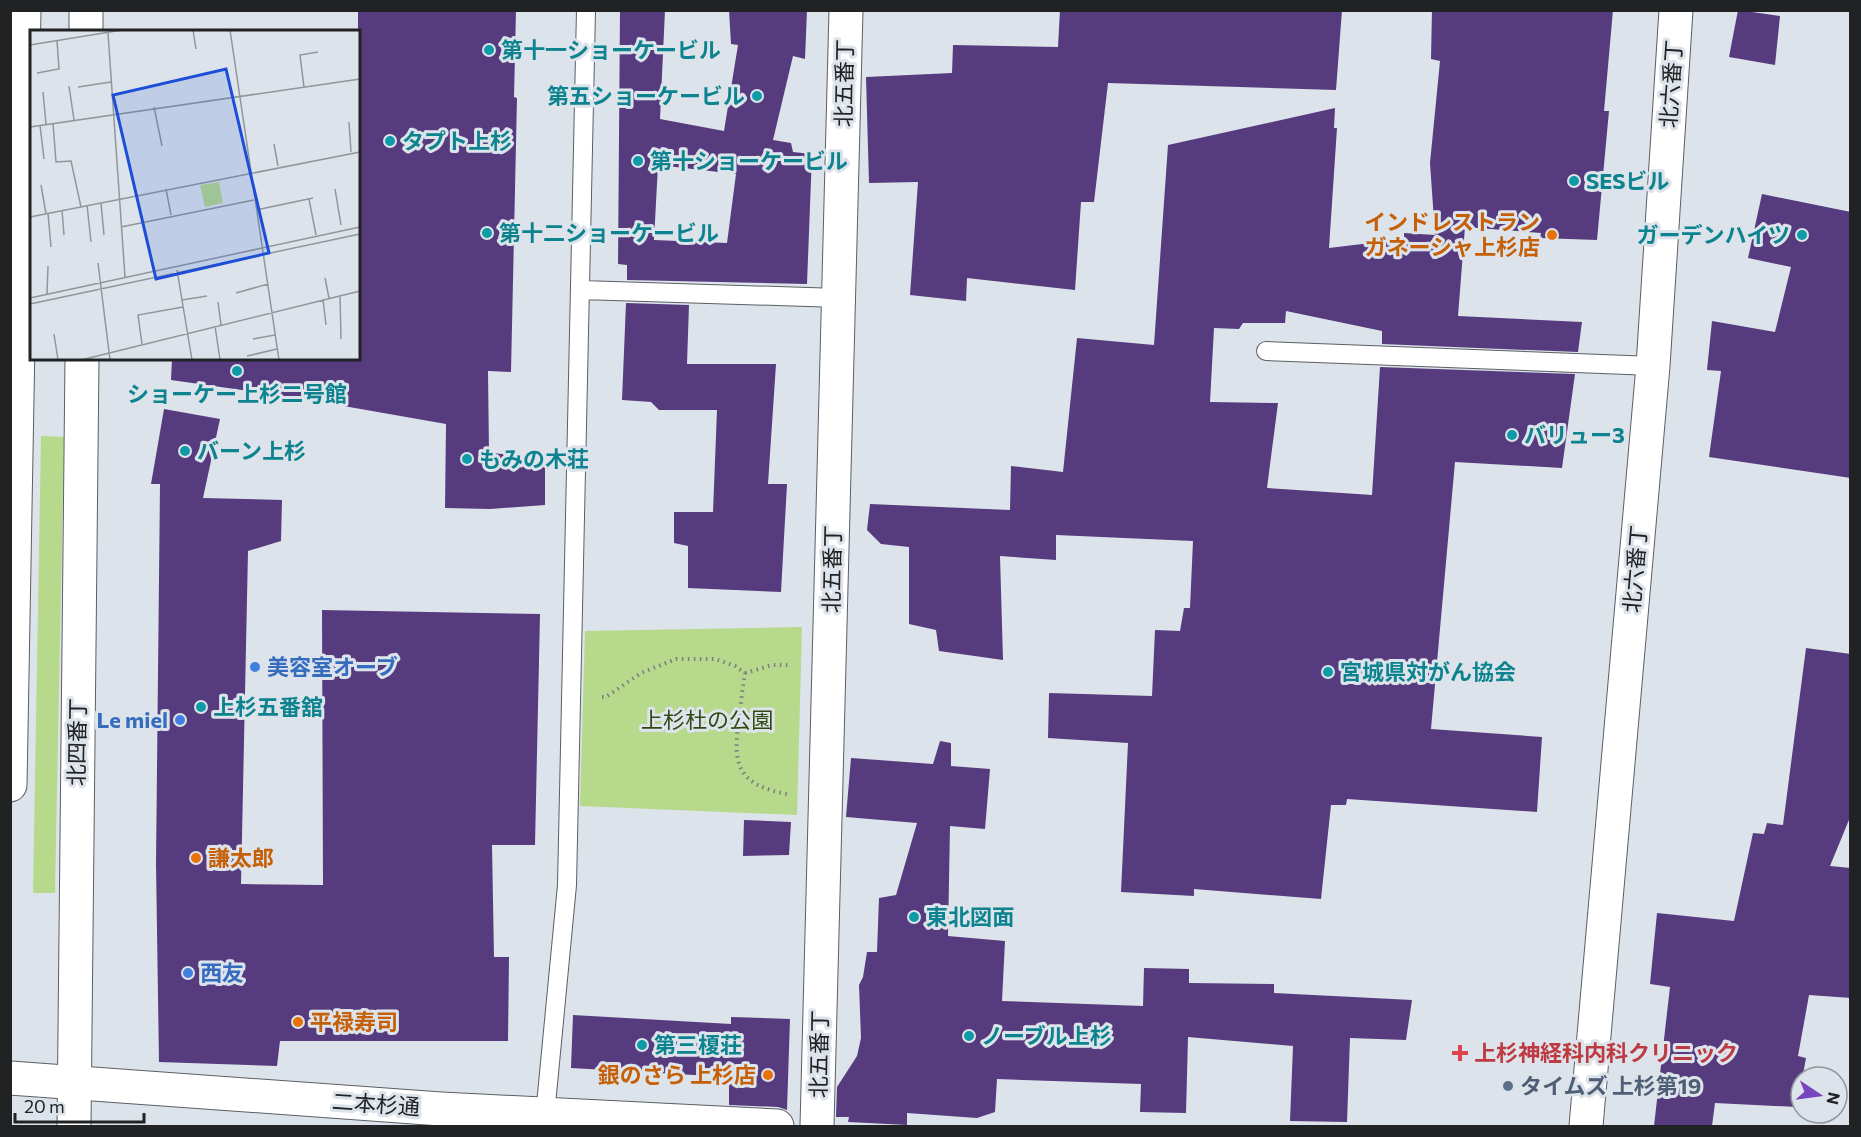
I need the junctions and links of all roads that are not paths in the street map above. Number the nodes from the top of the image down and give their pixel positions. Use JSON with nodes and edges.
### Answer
{"nodes":[{"id":1,"x":24,"y":10,"type":"edge"},
{"id":2,"x":86,"y":10,"type":"edge"},
{"id":3,"x":586,"y":10,"type":"edge"},
{"id":4,"x":846,"y":10,"type":"edge"},
{"id":5,"x":1676,"y":10,"type":"edge"},
{"id":6,"x":86,"y":30,"type":"edge"},
{"id":7,"x":21,"y":219,"type":"edge"},
{"id":8,"x":581,"y":290,"type":"junction"},
{"id":9,"x":839,"y":298,"type":"junction"},
{"id":10,"x":1266,"y":351,"type":"dead end"},
{"id":11,"x":82,"y":360,"type":"edge"},
{"id":12,"x":1653,"y":366,"type":"junction"},
{"id":13,"x":10,"y":785,"type":"edge"},
{"id":14,"x":10,"y":1078,"type":"edge"},
{"id":15,"x":74,"y":1081,"type":"junction"},
{"id":16,"x":545,"y":1115,"type":"junction"},
{"id":17,"x":441,"y":1118,"type":"edge"},
{"id":18,"x":74,"y":1126,"type":"edge"},
{"id":19,"x":777,"y":1126,"type":"edge"},
{"id":20,"x":817,"y":1126,"type":"edge"},
{"id":21,"x":1586,"y":1126,"type":"edge"}],
"edges":[{"from":1,"to":7,"type":"street"},
{"from":2,"to":6,"type":"street"},
{"from":3,"to":8,"type":"lane"},
{"from":4,"to":9,"type":"street","name":"北五番丁"},
{"from":5,"to":12,"type":"street","name":"北六番丁"},
{"from":7,"to":13,"type":"street"},
{"from":8,"to":9,"type":"lane"},
{"from":8,"to":16,"type":"lane"},
{"from":9,"to":20,"type":"street","name":"北五番丁"},
{"from":10,"to":12,"type":"lane"},
{"from":11,"to":15,"type":"street","name":"北四番丁"},
{"from":12,"to":21,"type":"street","name":"北六番丁"},
{"from":14,"to":15,"type":"street","name":"二本杉通"},
{"from":15,"to":17,"type":"street","name":"二本杉通"},
{"from":15,"to":18,"type":"street","name":"北四番丁"},
{"from":16,"to":17,"type":"street","name":"二本杉通"},
{"from":16,"to":19,"type":"street","name":"二本杉通"}]}
